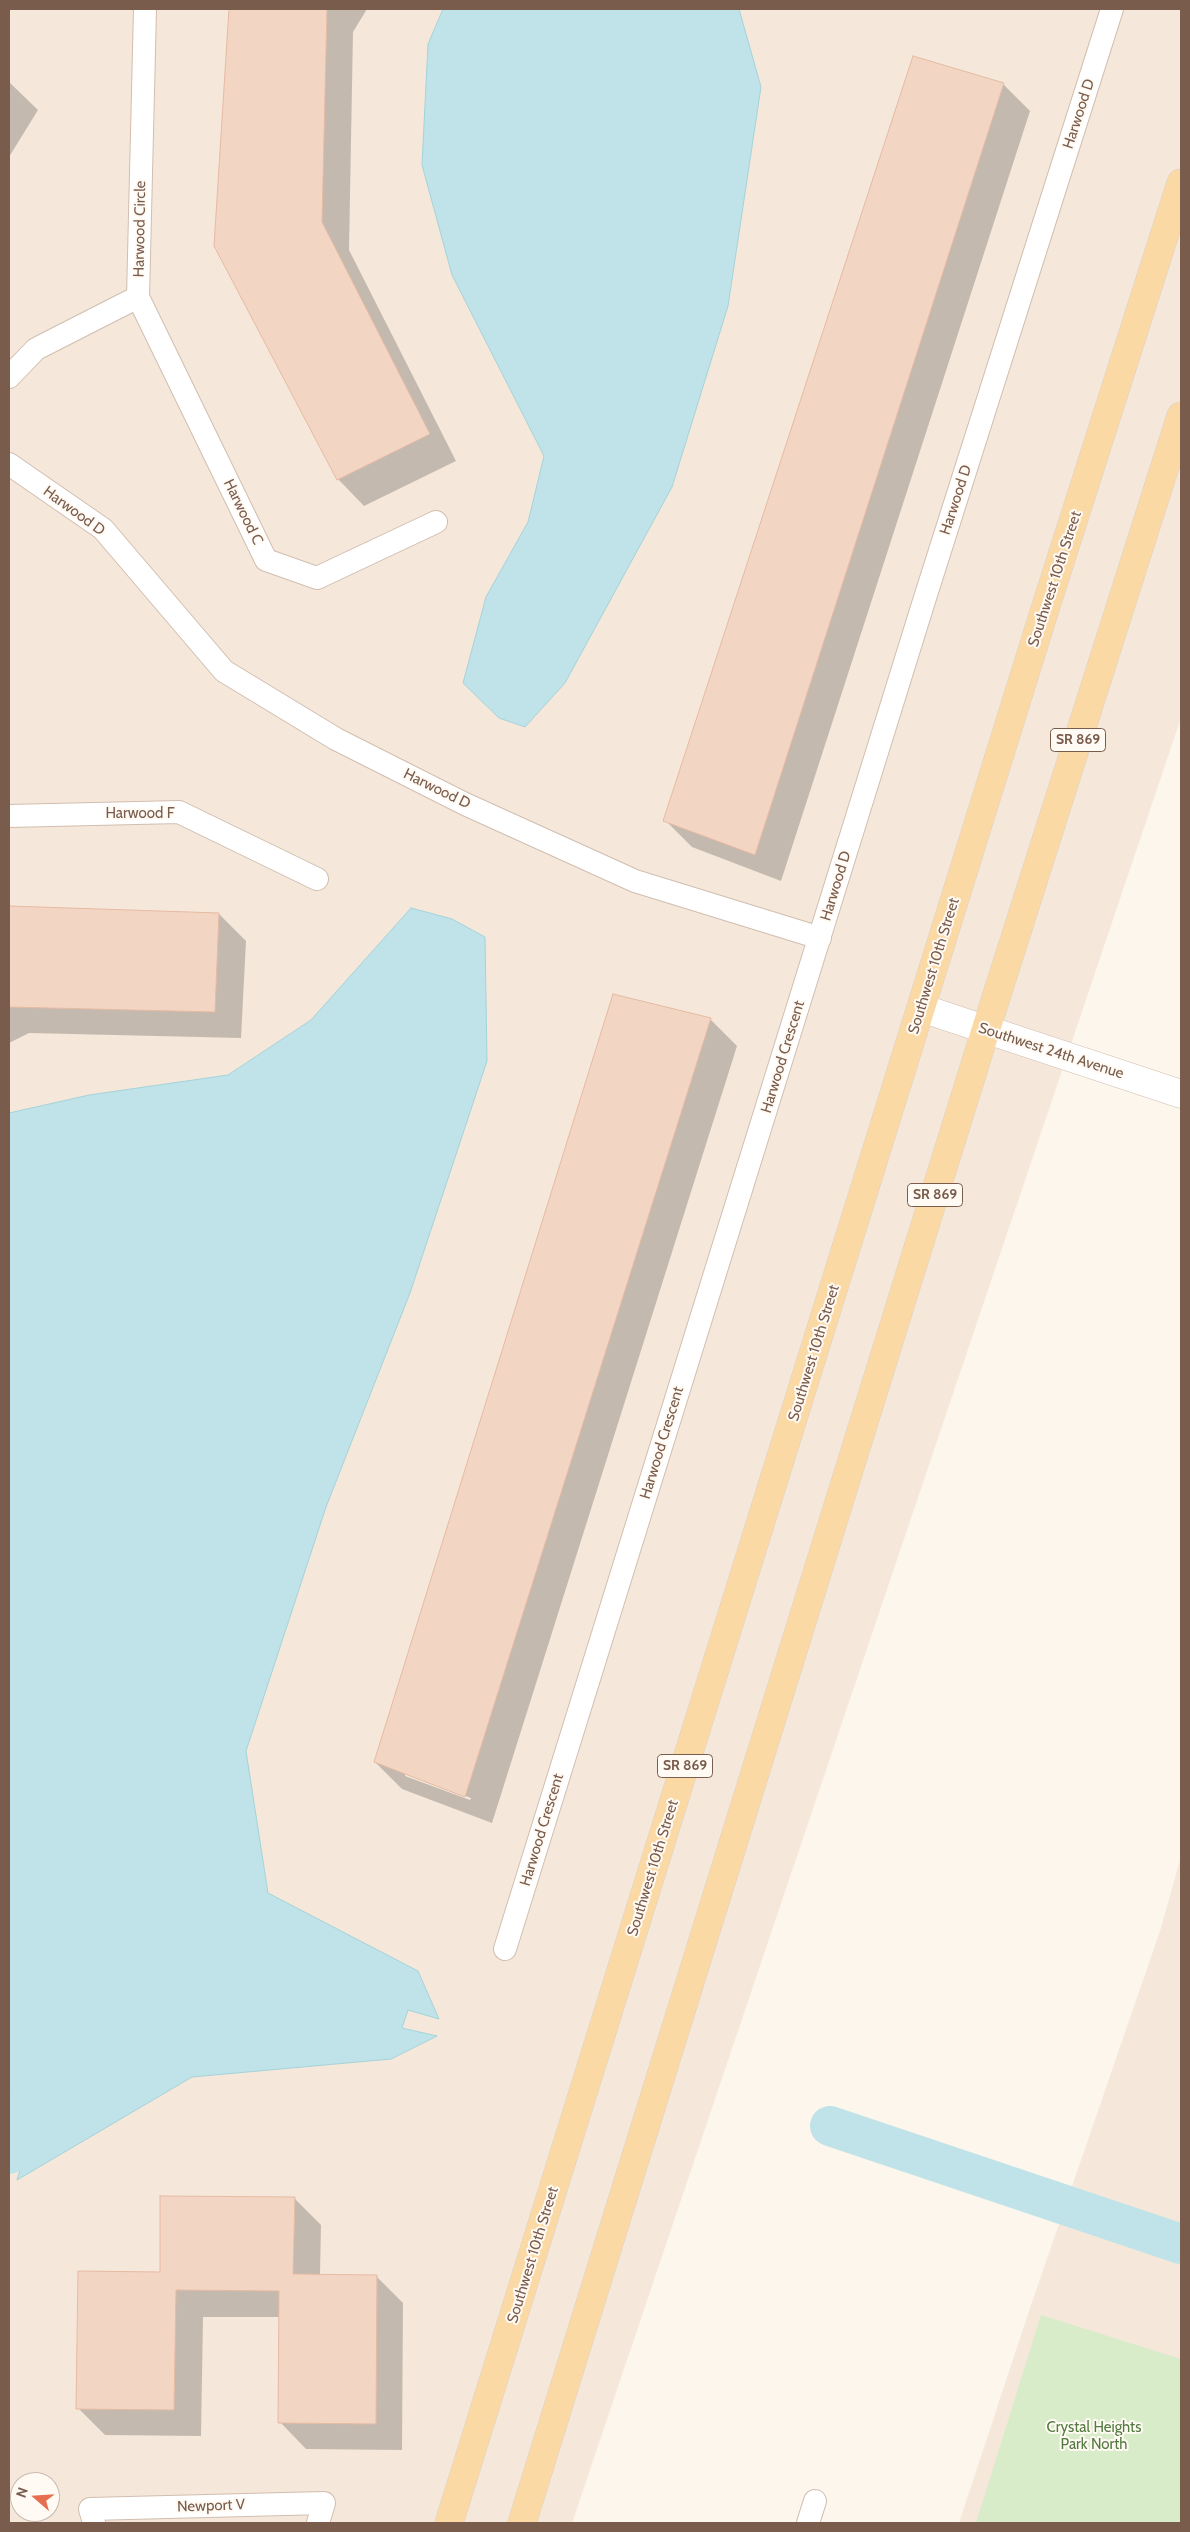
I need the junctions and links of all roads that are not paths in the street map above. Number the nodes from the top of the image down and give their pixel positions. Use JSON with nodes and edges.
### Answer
{"nodes":[{"id":1,"x":145,"y":9,"type":"edge"},
{"id":2,"x":1112,"y":9,"type":"edge"},
{"id":3,"x":1181,"y":183,"type":"edge"},
{"id":4,"x":138,"y":297,"type":"junction"},
{"id":5,"x":9,"y":376,"type":"edge"},
{"id":6,"x":1181,"y":416,"type":"edge"},
{"id":7,"x":9,"y":464,"type":"edge"},
{"id":8,"x":436,"y":522,"type":"dead end"},
{"id":9,"x":9,"y":816,"type":"edge"},
{"id":10,"x":317,"y":879,"type":"dead end"},
{"id":11,"x":820,"y":938,"type":"junction"},
{"id":12,"x":921,"y":1008,"type":"junction"},
{"id":13,"x":986,"y":1029,"type":"junction"},
{"id":14,"x":1181,"y":1094,"type":"edge"},
{"id":15,"x":505,"y":1949,"type":"dead end"},
{"id":16,"x":815,"y":2501,"type":"dead end"},
{"id":17,"x":94,"y":2523,"type":"edge"},
{"id":18,"x":318,"y":2523,"type":"edge"},
{"id":19,"x":449,"y":2523,"type":"edge"},
{"id":20,"x":522,"y":2523,"type":"edge"},
{"id":21,"x":808,"y":2523,"type":"edge"}],
"edges":[{"from":1,"to":4,"type":"lane","name":"Harwood Circle"},
{"from":2,"to":11,"type":"lane","name":"Harwood D"},
{"from":3,"to":12,"type":"main road","name":"Southwest 10th Street","number":"SR 869"},
{"from":4,"to":5,"type":"lane","name":"Harwood Circle"},
{"from":4,"to":8,"type":"lane","name":"Harwood C"},
{"from":6,"to":13,"type":"main road","number":"SR 869"},
{"from":7,"to":11,"type":"lane","name":"Harwood D"},
{"from":9,"to":10,"type":"lane","name":"Harwood F"},
{"from":11,"to":15,"type":"lane","name":"Harwood Crescent"},
{"from":12,"to":13,"type":"street","name":"Southwest 24th Avenue"},
{"from":12,"to":19,"type":"main road","name":"Southwest 10th Street","number":"SR 869"},
{"from":13,"to":14,"type":"street","name":"Southwest 24th Avenue"},
{"from":13,"to":20,"type":"main road","number":"SR 869"},
{"from":16,"to":21,"type":"lane"},
{"from":17,"to":18,"type":"lane","name":"Newport V"}]}
